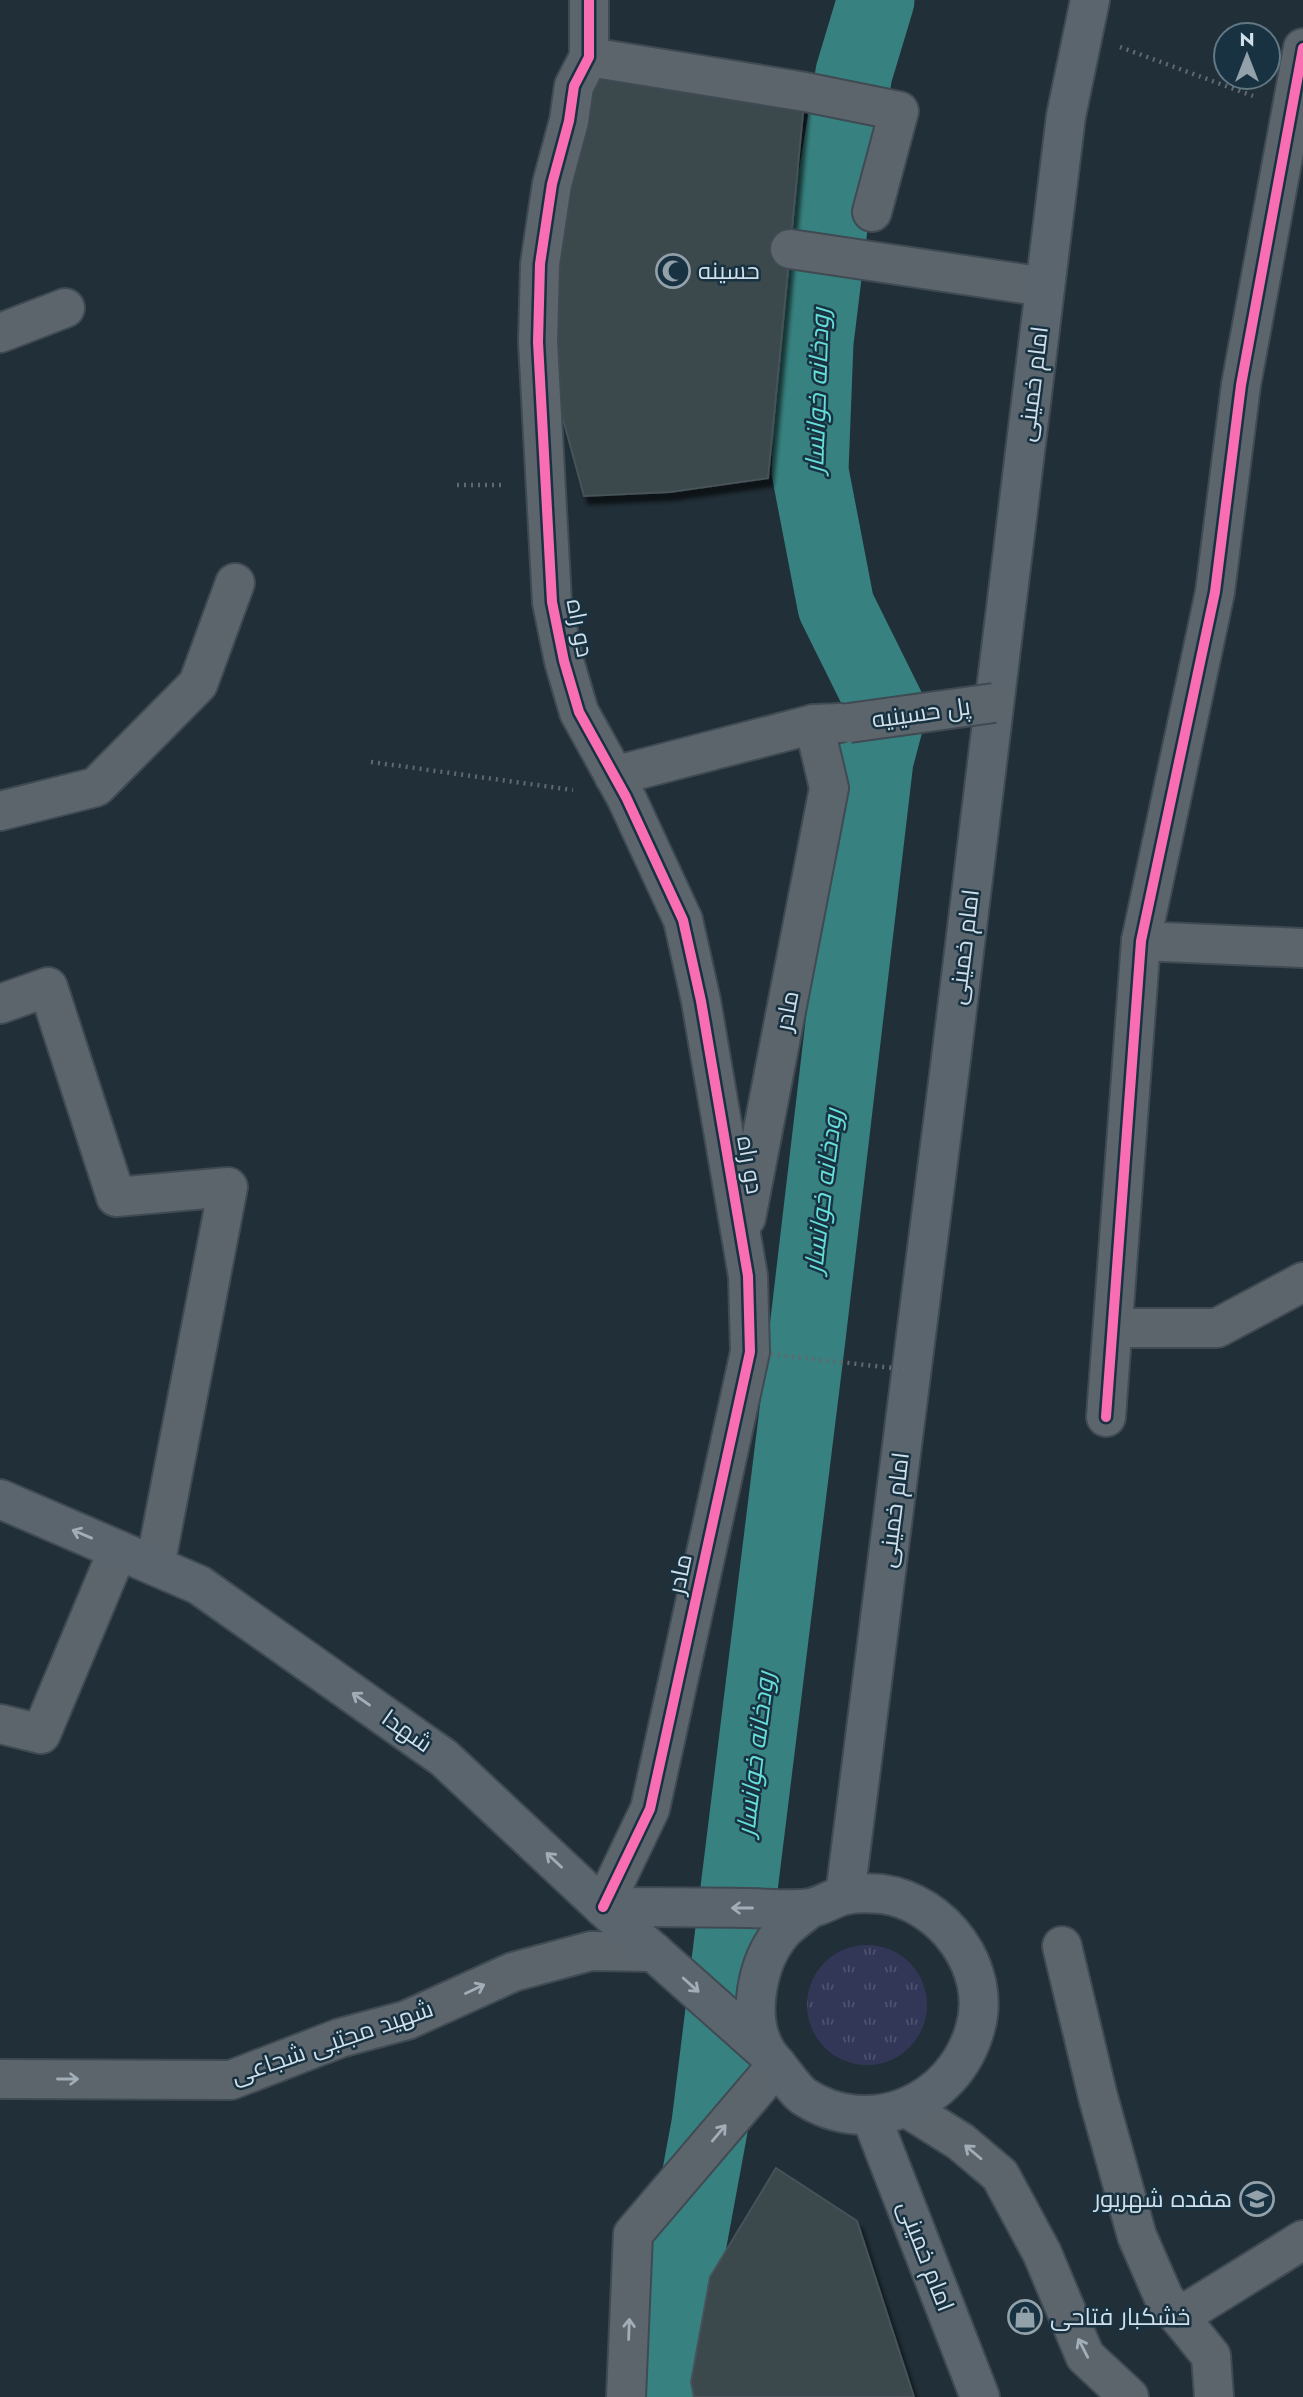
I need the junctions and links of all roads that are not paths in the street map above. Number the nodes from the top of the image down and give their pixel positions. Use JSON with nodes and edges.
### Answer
{"nodes":[{"id":1,"x":589,"y":0,"type":"edge"},
{"id":2,"x":1087,"y":16,"type":"edge"},
{"id":3,"x":1303,"y":48,"type":"edge"},
{"id":4,"x":589,"y":57,"type":"junction"},
{"id":5,"x":872,"y":212,"type":"dead end"},
{"id":6,"x":790,"y":249,"type":"dead end"},
{"id":7,"x":1045,"y":287,"type":"junction"},
{"id":8,"x":65,"y":308,"type":"dead end"},
{"id":9,"x":0,"y":332,"type":"edge"},
{"id":10,"x":235,"y":583,"type":"dead end"},
{"id":11,"x":994,"y":703,"type":"junction"},
{"id":12,"x":831,"y":724,"type":"junction"},
{"id":13,"x":620,"y":786,"type":"junction"},
{"id":14,"x":0,"y":811,"type":"edge"},
{"id":15,"x":1141,"y":941,"type":"junction"},
{"id":16,"x":1303,"y":948,"type":"edge"},
{"id":17,"x":0,"y":1004,"type":"edge"},
{"id":18,"x":742,"y":1241,"type":"junction"},
{"id":19,"x":1303,"y":1282,"type":"edge"},
{"id":20,"x":1113,"y":1328,"type":"junction"},
{"id":21,"x":1106,"y":1417,"type":"dead end"},
{"id":22,"x":0,"y":1499,"type":"edge"},
{"id":23,"x":118,"y":1550,"type":"junction"},
{"id":24,"x":155,"y":1566,"type":"junction"},
{"id":25,"x":0,"y":1724,"type":"edge"},
{"id":26,"x":828,"y":1902,"type":"junction"},
{"id":27,"x":603,"y":1907,"type":"junction"},
{"id":28,"x":1062,"y":1946,"type":"dead end"},
{"id":29,"x":654,"y":1952,"type":"junction"},
{"id":30,"x":771,"y":2058,"type":"junction"},
{"id":31,"x":0,"y":2079,"type":"edge"},
{"id":32,"x":889,"y":2112,"type":"junction"},
{"id":33,"x":1303,"y":2240,"type":"edge"},
{"id":34,"x":1179,"y":2316,"type":"junction"},
{"id":35,"x":626,"y":2397,"type":"edge"},
{"id":36,"x":980,"y":2397,"type":"edge"},
{"id":37,"x":1129,"y":2397,"type":"edge"},
{"id":38,"x":1214,"y":2397,"type":"edge"}],
"edges":[{"from":1,"to":4,"type":"street","name":"دو راه"},
{"from":2,"to":7,"type":"main road","name":"امام خمینی"},
{"from":3,"to":15,"type":"street"},
{"from":4,"to":5,"type":"street"},
{"from":4,"to":13,"type":"street","name":"دو راه"},
{"from":6,"to":7,"type":"street"},
{"from":7,"to":11,"type":"main road","name":"امام خمینی"},
{"from":8,"to":9,"type":"street"},
{"from":10,"to":14,"type":"street"},
{"from":11,"to":12,"type":"street","name":"پل حسینیه","bridge":true},
{"from":11,"to":26,"type":"main road","name":"امام خمینی"},
{"from":12,"to":13,"type":"street","name":"پل حسینیه"},
{"from":12,"to":18,"type":"street","name":"مادر"},
{"from":13,"to":18,"type":"street","name":"دو راه"},
{"from":15,"to":16,"type":"street"},
{"from":15,"to":20,"type":"street"},
{"from":17,"to":24,"type":"street"},
{"from":18,"to":27,"type":"street","name":"مادر"},
{"from":19,"to":20,"type":"street"},
{"from":20,"to":21,"type":"street"},
{"from":23,"to":22,"type":"main road","name":"شهدا","one_way":true},
{"from":23,"to":24,"type":"main road","name":"شهدا"},
{"from":23,"to":25,"type":"street"},
{"from":27,"to":24,"type":"main road","name":"شهدا","one_way":true},
{"from":26,"to":27,"type":"main road","one_way":true},
{"from":26,"to":30,"type":"main road"},
{"from":26,"to":32,"type":"main road"},
{"from":27,"to":29,"type":"main road","name":"شهدا"},
{"from":28,"to":34,"type":"street"},
{"from":29,"to":30,"type":"main road","name":"شهدا","one_way":true},
{"from":31,"to":29,"type":"street","name":"شهید مجتبی شجاعی","one_way":true},
{"from":30,"to":32,"type":"main road"},
{"from":35,"to":30,"type":"street","one_way":true},
{"from":32,"to":36,"type":"main road","name":"امام خمینی"},
{"from":37,"to":32,"type":"street","one_way":true},
{"from":33,"to":34,"type":"street"},
{"from":34,"to":38,"type":"street"}]}
